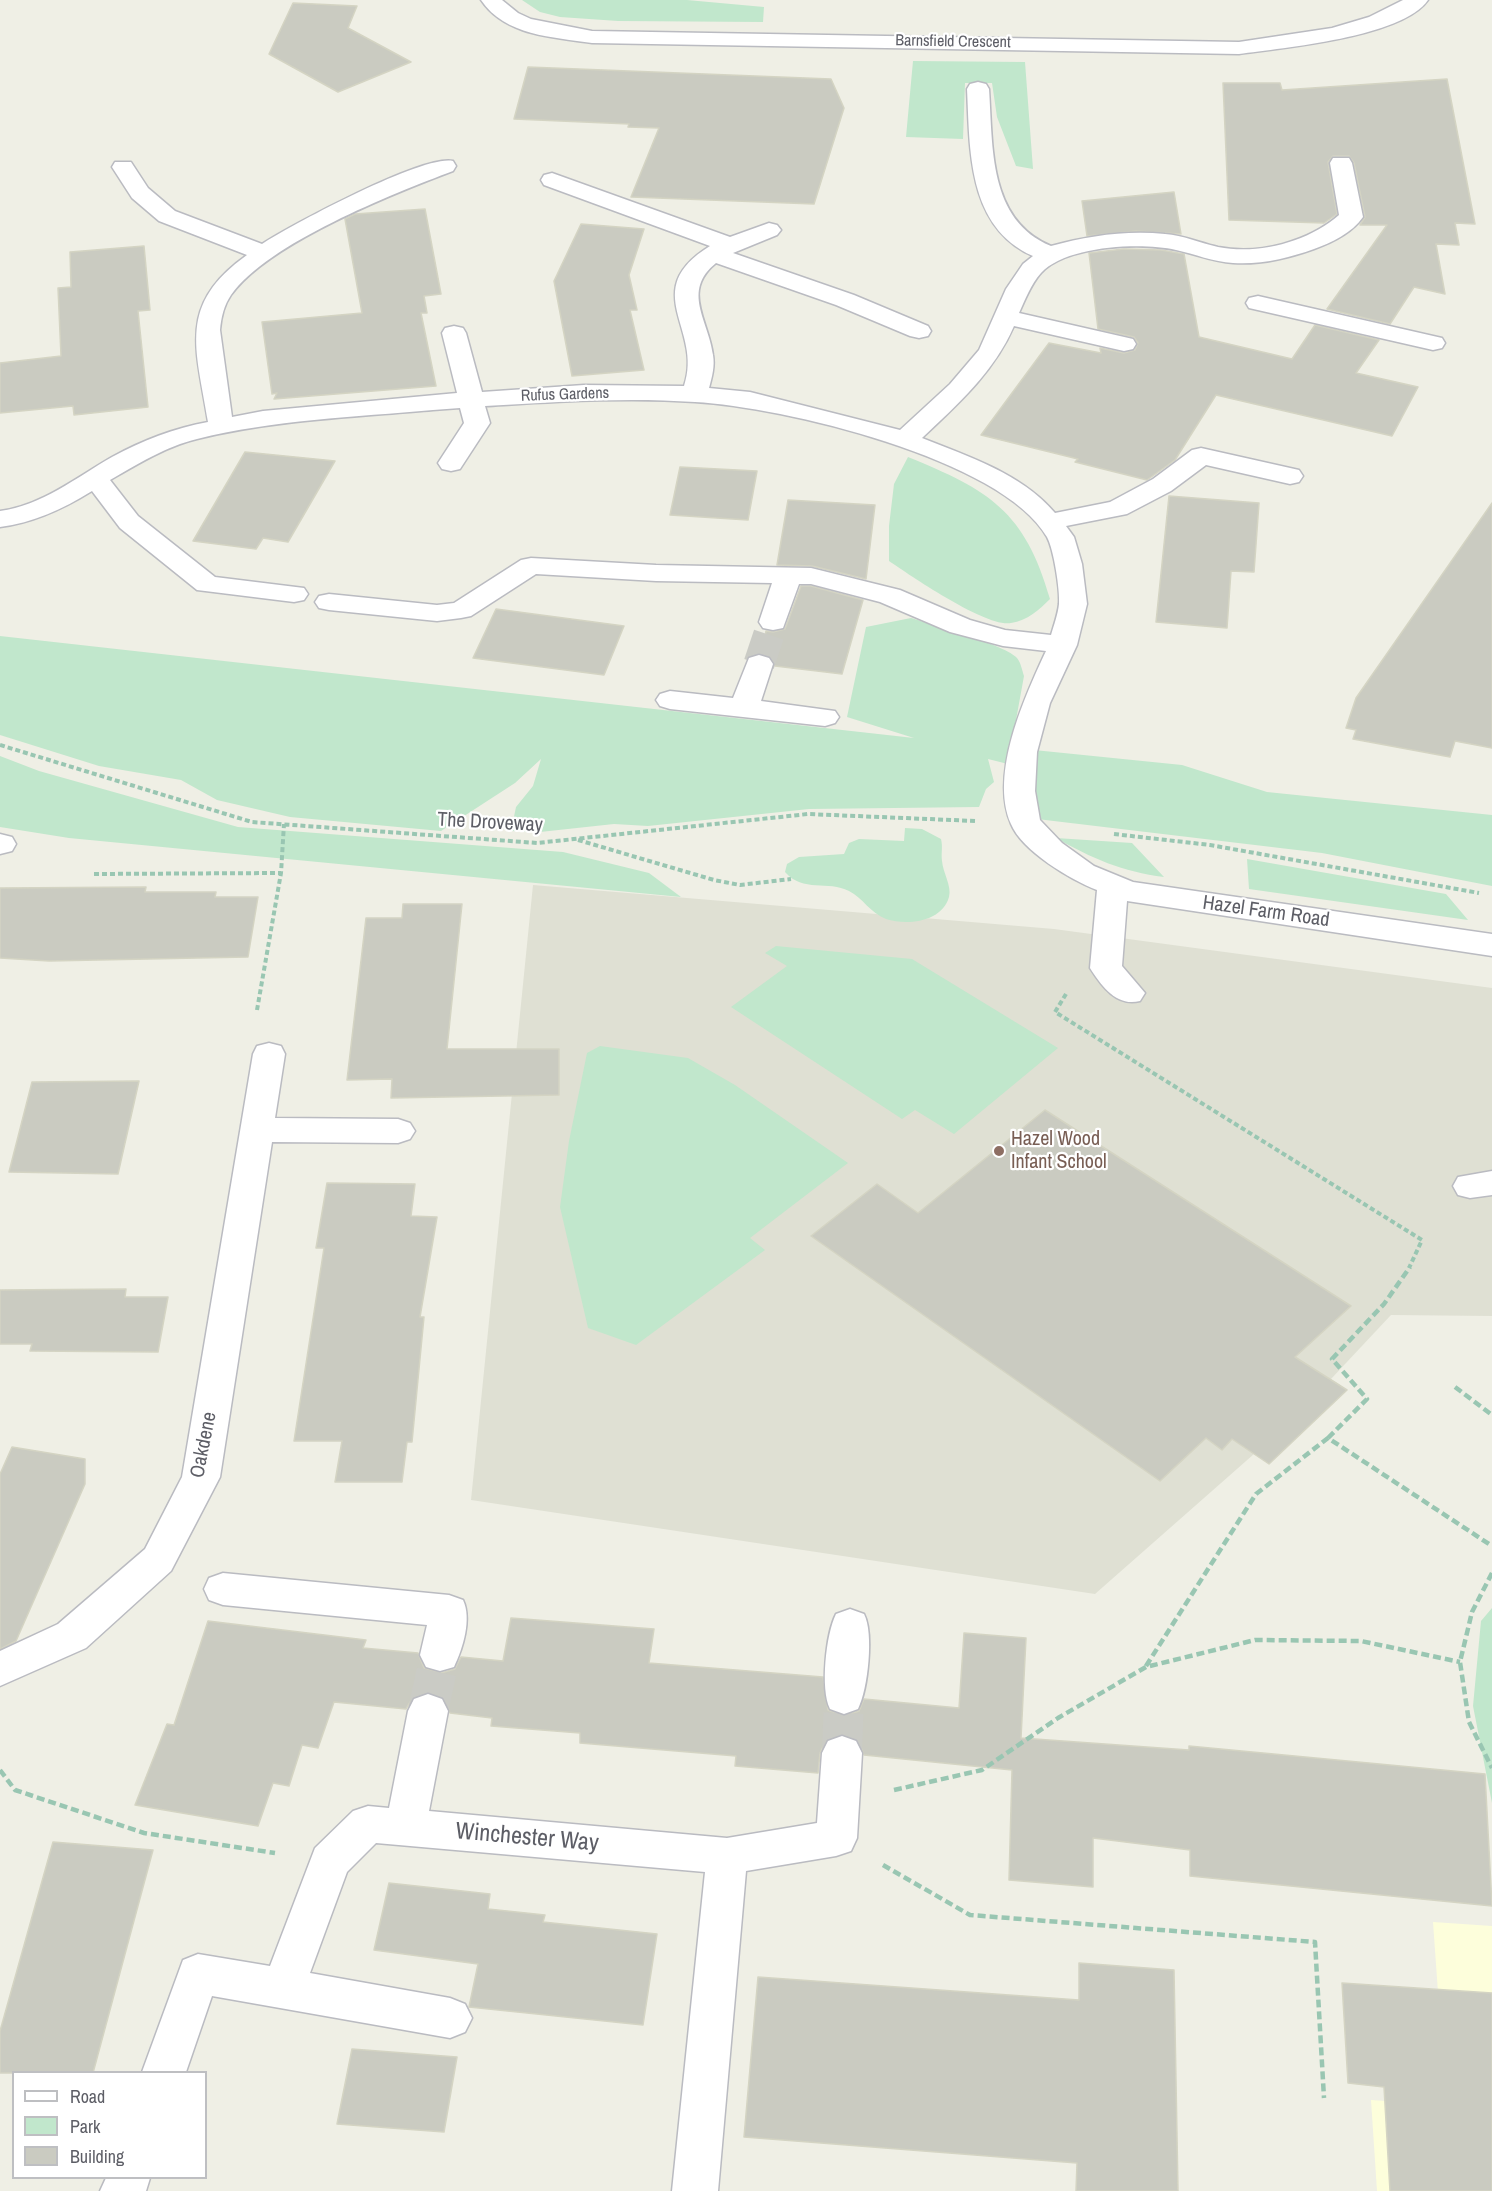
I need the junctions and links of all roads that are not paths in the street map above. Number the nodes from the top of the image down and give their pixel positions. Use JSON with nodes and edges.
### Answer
{"nodes":[{"id":1,"x":491,"y":0,"type":"edge"},
{"id":2,"x":1418,"y":0,"type":"edge"},
{"id":3,"x":978,"y":89,"type":"dead end"},
{"id":4,"x":1341,"y":163,"type":"dead end"},
{"id":5,"x":445,"y":166,"type":"dead end"},
{"id":6,"x":123,"y":167,"type":"dead end"},
{"id":7,"x":552,"y":180,"type":"dead end"},
{"id":8,"x":769,"y":230,"type":"dead end"},
{"id":9,"x":723,"y":250,"type":"junction"},
{"id":10,"x":265,"y":253,"type":"junction"},
{"id":11,"x":1049,"y":254,"type":"junction"},
{"id":12,"x":1235,"y":256,"type":"junction"},
{"id":13,"x":1004,"y":317,"type":"junction"},
{"id":14,"x":919,"y":332,"type":"dead end"},
{"id":15,"x":454,"y":333,"type":"dead end"},
{"id":16,"x":1433,"y":343,"type":"dead end"},
{"id":17,"x":1124,"y":344,"type":"dead end"},
{"id":18,"x":694,"y":394,"type":"junction"},
{"id":19,"x":471,"y":399,"type":"junction"},
{"id":20,"x":221,"y":425,"type":"junction"},
{"id":21,"x":905,"y":440,"type":"junction"},
{"id":22,"x":451,"y":464,"type":"dead end"},
{"id":23,"x":1290,"y":476,"type":"dead end"},
{"id":24,"x":95,"y":478,"type":"junction"},
{"id":25,"x":0,"y":519,"type":"edge"},
{"id":26,"x":1048,"y":522,"type":"junction"},
{"id":27,"x":788,"y":575,"type":"junction"},
{"id":28,"x":294,"y":594,"type":"dead end"},
{"id":29,"x":329,"y":602,"type":"dead end"},
{"id":30,"x":773,"y":622,"type":"tunnel mouth"},
{"id":31,"x":1063,"y":645,"type":"junction"},
{"id":32,"x":759,"y":664,"type":"tunnel mouth"},
{"id":33,"x":670,"y":700,"type":"dead end"},
{"id":34,"x":744,"y":708,"type":"junction"},
{"id":35,"x":825,"y":717,"type":"dead end"},
{"id":36,"x":1051,"y":849,"type":"joint"},
{"id":37,"x":1113,"y":885,"type":"junction"},
{"id":38,"x":1492,"y":945,"type":"edge"},
{"id":39,"x":1129,"y":993,"type":"dead end"},
{"id":40,"x":269,"y":1054,"type":"road end"},
{"id":41,"x":257,"y":1130,"type":"junction"},
{"id":42,"x":398,"y":1131,"type":"dead end"},
{"id":43,"x":223,"y":1589,"type":"dead end"},
{"id":44,"x":850,"y":1625,"type":"dead end"},
{"id":45,"x":440,"y":1655,"type":"tunnel mouth"},
{"id":46,"x":0,"y":1668,"type":"edge"},
{"id":47,"x":844,"y":1697,"type":"tunnel mouth"},
{"id":48,"x":428,"y":1711,"type":"tunnel mouth"},
{"id":49,"x":842,"y":1753,"type":"tunnel mouth"},
{"id":50,"x":405,"y":1828,"type":"junction"},
{"id":51,"x":727,"y":1856,"type":"junction"},
{"id":52,"x":283,"y":1988,"type":"junction"},
{"id":53,"x":450,"y":2018,"type":"dead end"},
{"id":54,"x":165,"y":2071,"type":"edge"},
{"id":55,"x":695,"y":2191,"type":"edge"}],
"edges":[{"from":1,"to":2,"type":"street","name":"Barnsfield Crescent"},
{"from":3,"to":11,"type":"street"},
{"from":4,"to":12,"type":"street"},
{"from":5,"to":10,"type":"street"},
{"from":6,"to":10,"type":"street"},
{"from":7,"to":9,"type":"street"},
{"from":8,"to":9,"type":"street"},
{"from":9,"to":14,"type":"street"},
{"from":9,"to":18,"type":"street"},
{"from":10,"to":20,"type":"street"},
{"from":11,"to":12,"type":"street"},
{"from":11,"to":13,"type":"street"},
{"from":12,"to":16,"type":"street"},
{"from":13,"to":17,"type":"street"},
{"from":13,"to":21,"type":"street"},
{"from":15,"to":19,"type":"street"},
{"from":18,"to":19,"type":"street","name":"Rufus Gardens"},
{"from":18,"to":21,"type":"street","name":"Rufus Gardens"},
{"from":19,"to":20,"type":"street","name":"Rufus Gardens"},
{"from":19,"to":22,"type":"street"},
{"from":20,"to":24,"type":"street","name":"Rufus Gardens"},
{"from":21,"to":26,"type":"street","name":"Rufus Gardens"},
{"from":23,"to":26,"type":"street"},
{"from":24,"to":25,"type":"street","name":"Rufus Gardens"},
{"from":24,"to":28,"type":"street"},
{"from":26,"to":31,"type":"street","name":"Rufus Gardens"},
{"from":27,"to":29,"type":"street"},
{"from":27,"to":30,"type":"street"},
{"from":27,"to":31,"type":"street"},
{"from":31,"to":36,"type":"street","name":"Rufus Gardens"},
{"from":32,"to":34,"type":"street"},
{"from":33,"to":34,"type":"street"},
{"from":34,"to":35,"type":"street"},
{"from":36,"to":37,"type":"street","name":"Hazel Farm Road"},
{"from":37,"to":38,"type":"street","name":"Hazel Farm Road"},
{"from":37,"to":39,"type":"street"},
{"from":40,"to":41,"type":"street","name":"Oakdene"},
{"from":41,"to":42,"type":"street"},
{"from":41,"to":46,"type":"street","name":"Oakdene"},
{"from":43,"to":45,"type":"street"},
{"from":44,"to":47,"type":"street"},
{"from":48,"to":50,"type":"street"},
{"from":49,"to":51,"type":"street","name":"Winchester Way"},
{"from":50,"to":51,"type":"street","name":"Winchester Way"},
{"from":50,"to":52,"type":"street","name":"Winchester Way"},
{"from":51,"to":55,"type":"street"},
{"from":52,"to":53,"type":"street"},
{"from":52,"to":54,"type":"street"}]}
